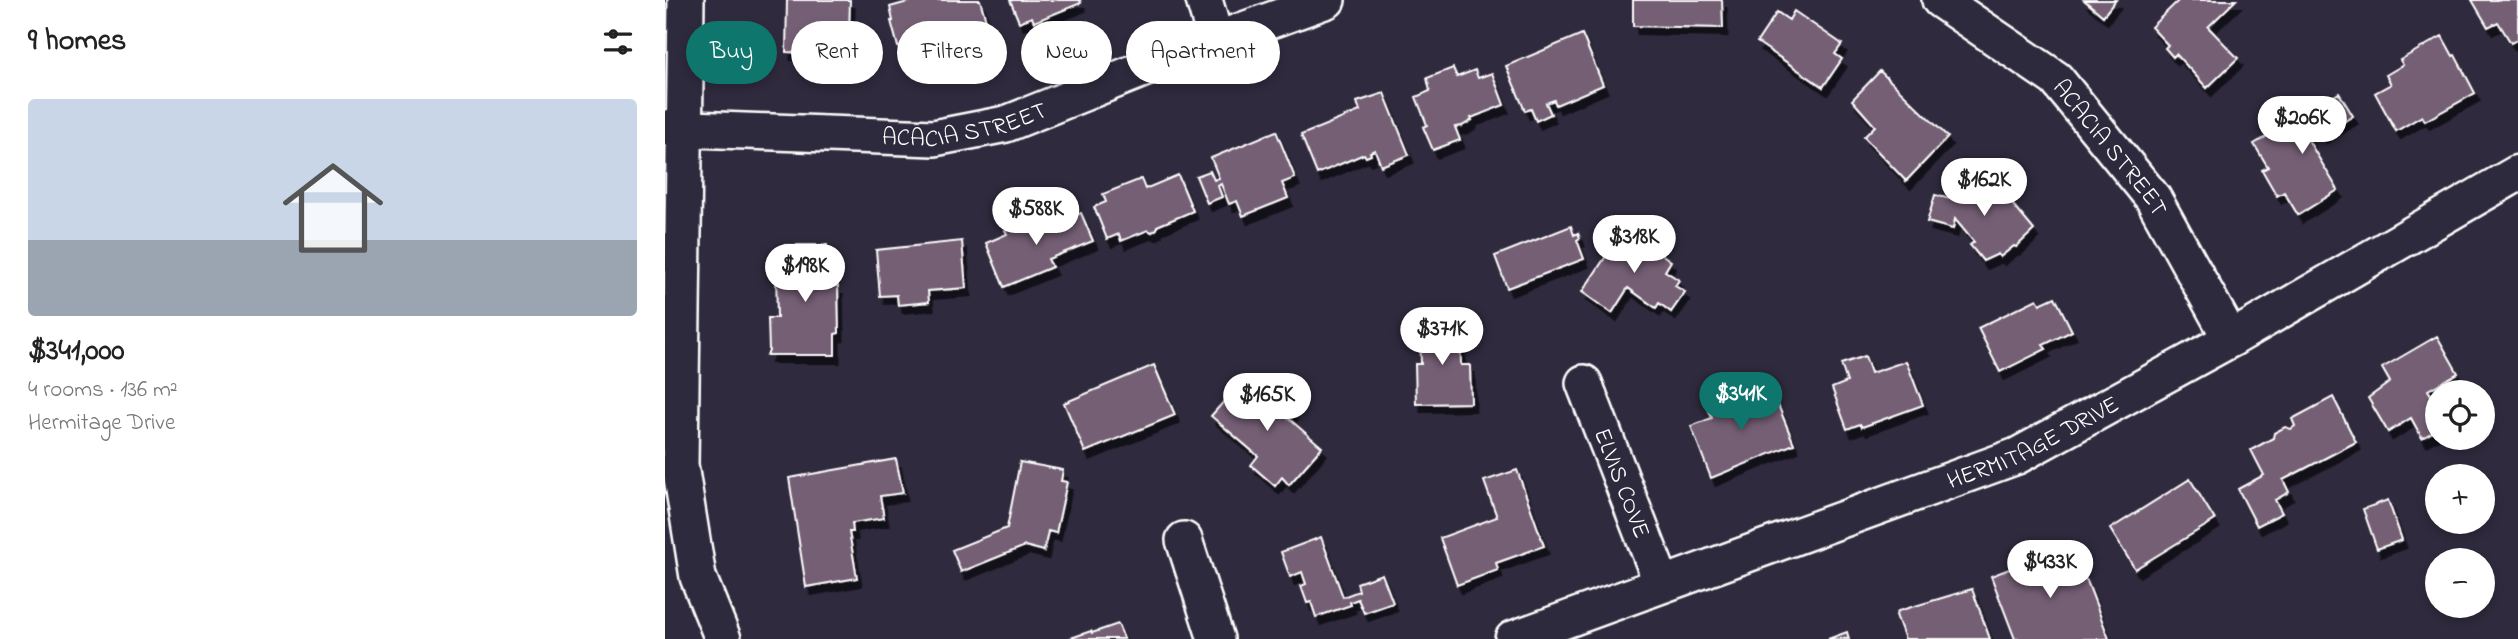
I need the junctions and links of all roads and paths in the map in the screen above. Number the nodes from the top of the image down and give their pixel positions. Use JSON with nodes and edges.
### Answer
{"nodes":[{"id":1,"x":686,"y":0,"type":"edge"},
{"id":2,"x":1204,"y":0,"type":"edge"},
{"id":3,"x":1327,"y":0,"type":"edge"},
{"id":4,"x":1940,"y":0,"type":"edge"},
{"id":5,"x":1210,"y":21,"type":"edge"},
{"id":6,"x":1269,"y":21,"type":"edge"},
{"id":7,"x":1126,"y":76,"type":"edge"},
{"id":8,"x":674,"y":128,"type":"edge"},
{"id":9,"x":2518,"y":173,"type":"edge"},
{"id":10,"x":2231,"y":339,"type":"junction"},
{"id":11,"x":1584,"y":383,"type":"dead end"},
{"id":12,"x":1184,"y":540,"type":"dead end"},
{"id":13,"x":1662,"y":584,"type":"junction"},
{"id":14,"x":723,"y":639,"type":"edge"},
{"id":15,"x":1216,"y":639,"type":"edge"},
{"id":16,"x":1513,"y":639,"type":"edge"}],
"edges":[{"from":1,"to":8,"type":"street"},
{"from":2,"to":5,"type":"street"},
{"from":3,"to":6,"type":"street","name":"ACACIA STREET"},
{"from":4,"to":10,"type":"street","name":"ACACIA STREET"},
{"from":7,"to":8,"type":"street","name":"ACACIA STREET"},
{"from":8,"to":14,"type":"street"},
{"from":9,"to":10,"type":"street","name":"HERMITAGE DRIVE"},
{"from":10,"to":13,"type":"street","name":"HERMITAGE DRIVE"},
{"from":11,"to":13,"type":"street","name":"ELVIS COVE"},
{"from":12,"to":15,"type":"street"},
{"from":13,"to":16,"type":"street","name":"HERMITAGE DRIVE"}]}
